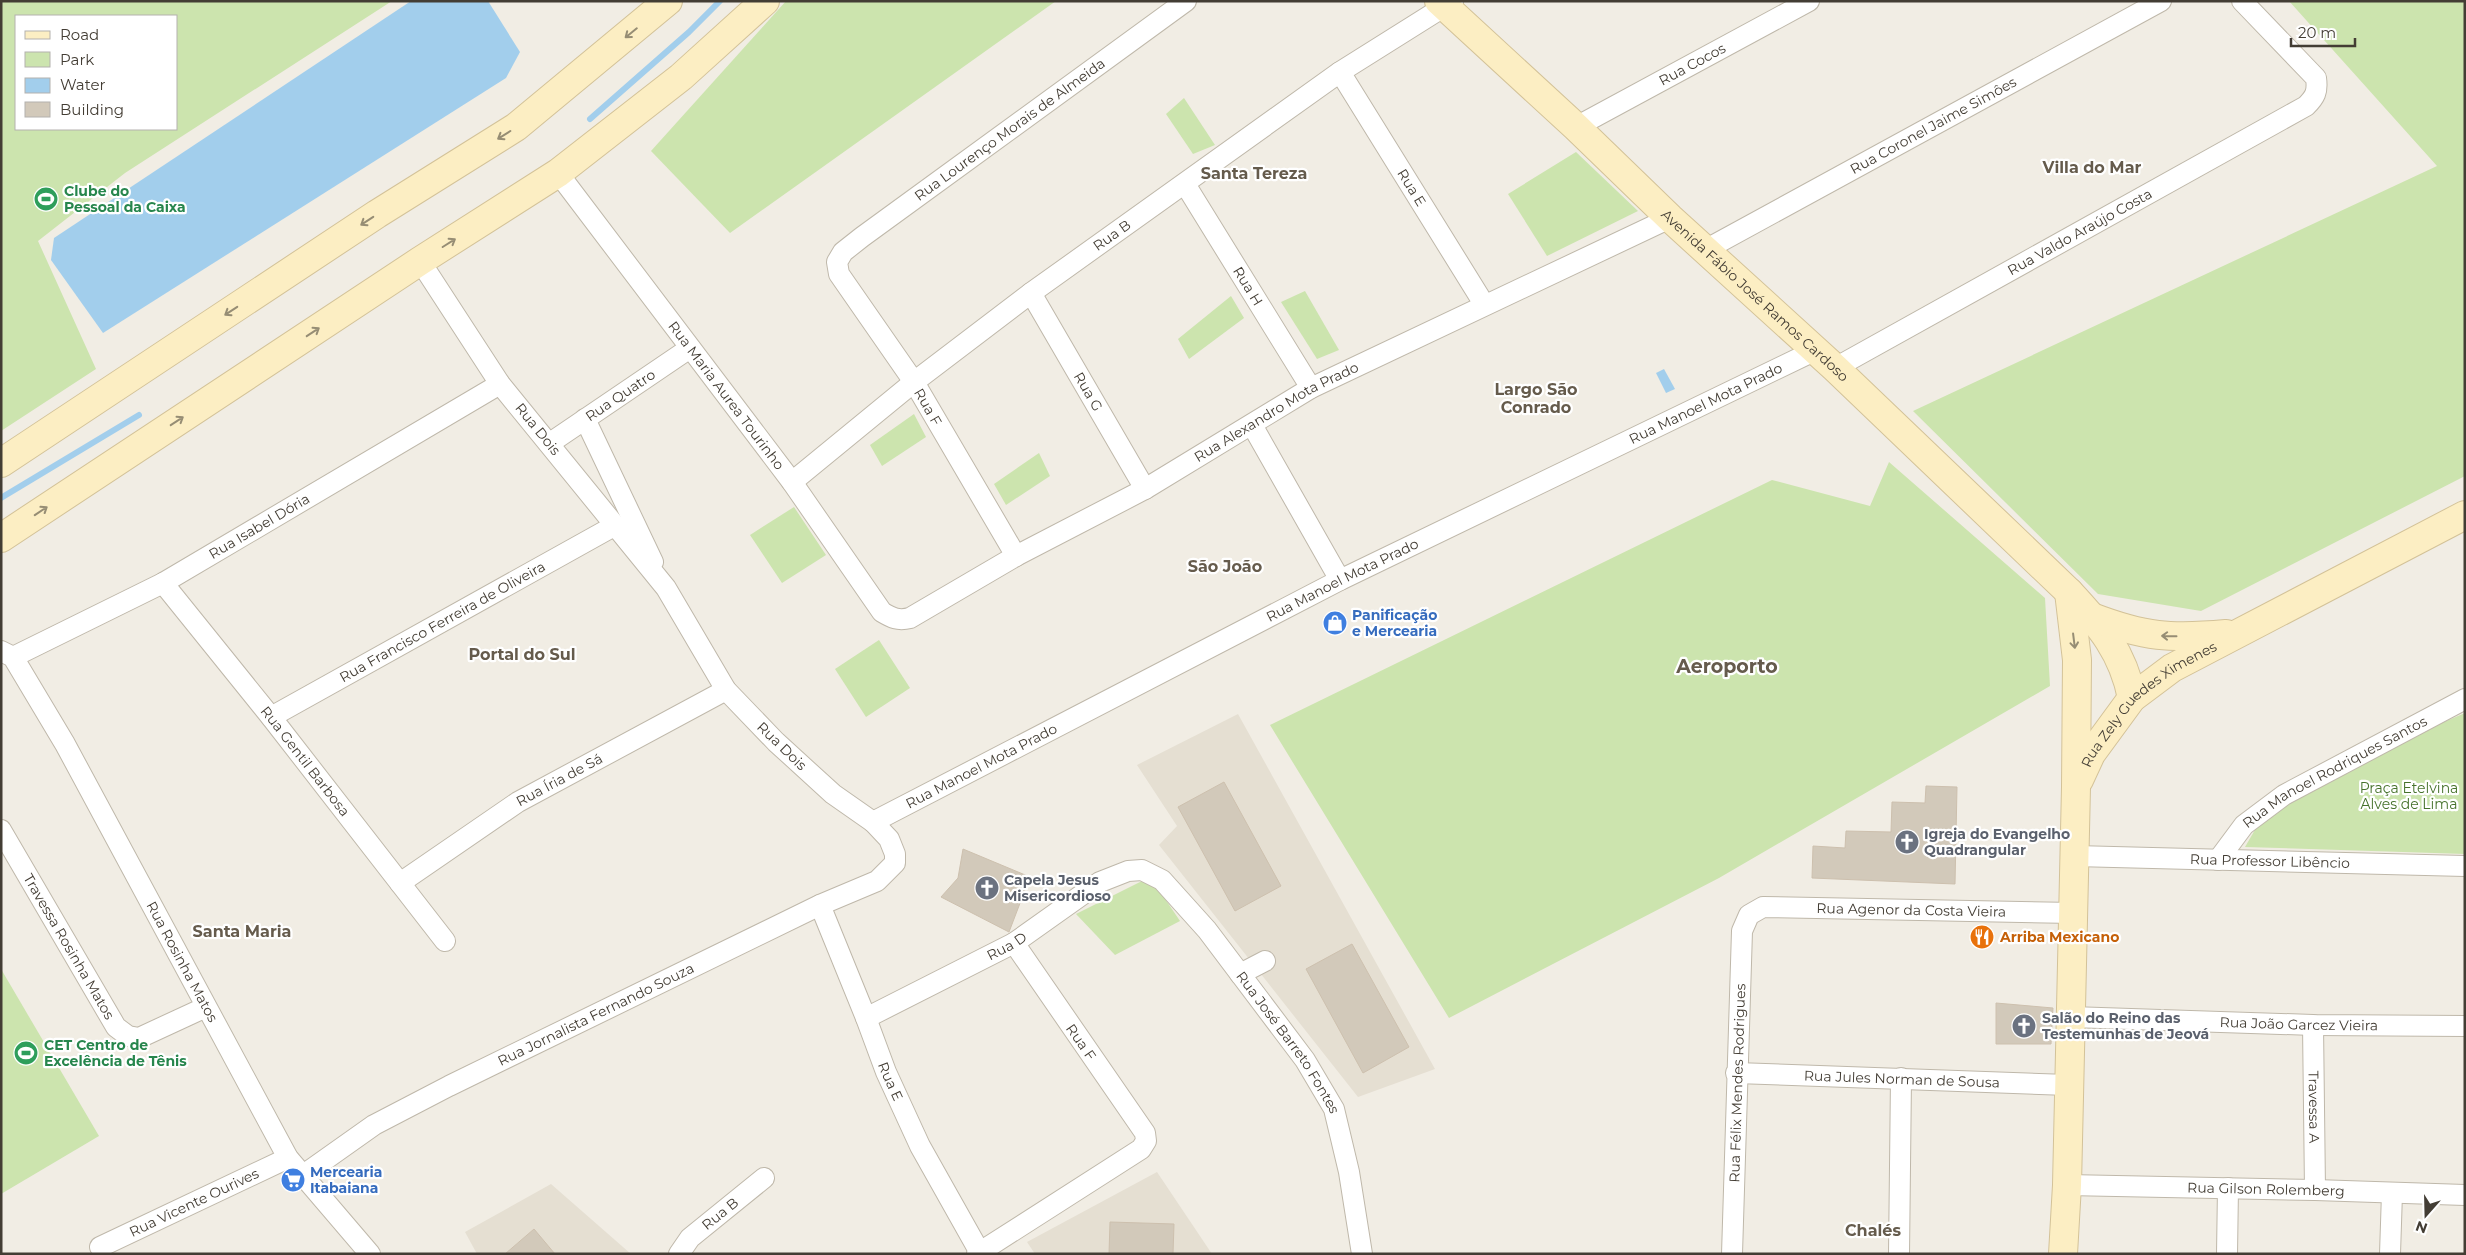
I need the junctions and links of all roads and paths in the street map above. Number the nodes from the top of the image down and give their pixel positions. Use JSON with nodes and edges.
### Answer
{"nodes":[{"id":1,"x":668,"y":1,"type":"edge"},
{"id":2,"x":765,"y":1,"type":"edge"},
{"id":3,"x":1186,"y":1,"type":"edge"},
{"id":4,"x":1808,"y":1,"type":"edge"},
{"id":5,"x":2161,"y":1,"type":"edge"},
{"id":6,"x":2242,"y":1,"type":"edge"},
{"id":7,"x":1446,"y":3,"type":"edge"},
{"id":8,"x":1340,"y":72,"type":"junction"},
{"id":9,"x":1576,"y":127,"type":"junction"},
{"id":10,"x":558,"y":173,"type":"junction"},
{"id":11,"x":1185,"y":184,"type":"junction"},
{"id":12,"x":1670,"y":218,"type":"junction"},
{"id":13,"x":1705,"y":250,"type":"junction"},
{"id":14,"x":420,"y":261,"type":"junction"},
{"id":15,"x":837,"y":262,"type":"joint"},
{"id":16,"x":1031,"y":293,"type":"junction"},
{"id":17,"x":1484,"y":304,"type":"junction"},
{"id":18,"x":690,"y":348,"type":"junction"},
{"id":19,"x":1816,"y":350,"type":"junction"},
{"id":20,"x":1835,"y":368,"type":"junction"},
{"id":21,"x":914,"y":382,"type":"junction"},
{"id":22,"x":500,"y":384,"type":"junction"},
{"id":23,"x":1311,"y":388,"type":"junction"},
{"id":24,"x":585,"y":419,"type":"junction"},
{"id":25,"x":1252,"y":425,"type":"junction"},
{"id":26,"x":550,"y":443,"type":"junction"},
{"id":27,"x":1,"y":463,"type":"edge"},
{"id":28,"x":792,"y":482,"type":"junction"},
{"id":29,"x":1145,"y":490,"type":"junction"},
{"id":30,"x":2465,"y":515,"type":"edge"},
{"id":31,"x":614,"y":526,"type":"junction"},
{"id":32,"x":1,"y":538,"type":"edge"},
{"id":33,"x":1016,"y":556,"type":"junction"},
{"id":34,"x":1340,"y":580,"type":"junction"},
{"id":35,"x":163,"y":583,"type":"junction"},
{"id":36,"x":666,"y":588,"type":"junction"},
{"id":37,"x":2069,"y":592,"type":"junction"},
{"id":38,"x":2092,"y":617,"type":"junction"},
{"id":39,"x":892,"y":619,"type":"joint"},
{"id":40,"x":2235,"y":633,"type":"junction"},
{"id":41,"x":7,"y":654,"type":"edge"},
{"id":42,"x":726,"y":690,"type":"junction"},
{"id":43,"x":2132,"y":698,"type":"junction"},
{"id":44,"x":2465,"y":699,"type":"edge"},
{"id":45,"x":271,"y":717,"type":"junction"},
{"id":46,"x":2076,"y":787,"type":"junction"},
{"id":47,"x":873,"y":822,"type":"junction"},
{"id":48,"x":1,"y":830,"type":"edge"},
{"id":49,"x":2075,"y":856,"type":"junction"},
{"id":50,"x":2218,"y":860,"type":"junction"},
{"id":51,"x":895,"y":863,"type":"joint"},
{"id":52,"x":2465,"y":866,"type":"edge"},
{"id":53,"x":1142,"y":870,"type":"joint"},
{"id":54,"x":400,"y":883,"type":"junction"},
{"id":55,"x":820,"y":905,"type":"junction"},
{"id":56,"x":2074,"y":913,"type":"junction"},
{"id":57,"x":1749,"y":915,"type":"joint"},
{"id":58,"x":445,"y":941,"type":"dead end"},
{"id":59,"x":1014,"y":943,"type":"junction"},
{"id":60,"x":1265,"y":961,"type":"dead end"},
{"id":61,"x":1240,"y":974,"type":"junction"},
{"id":62,"x":206,"y":1006,"type":"junction"},
{"id":63,"x":2071,"y":1017,"type":"junction"},
{"id":64,"x":866,"y":1018,"type":"junction"},
{"id":65,"x":2313,"y":1025,"type":"junction"},
{"id":66,"x":2465,"y":1026,"type":"edge"},
{"id":67,"x":1736,"y":1072,"type":"junction"},
{"id":68,"x":1901,"y":1078,"type":"junction"},
{"id":69,"x":2068,"y":1085,"type":"junction"},
{"id":70,"x":288,"y":1158,"type":"junction"},
{"id":71,"x":302,"y":1176,"type":"junction"},
{"id":72,"x":764,"y":1178,"type":"dead end"},
{"id":73,"x":2067,"y":1185,"type":"junction"},
{"id":74,"x":2228,"y":1188,"type":"junction"},
{"id":75,"x":2315,"y":1190,"type":"junction"},
{"id":76,"x":2392,"y":1193,"type":"junction"},
{"id":77,"x":2465,"y":1195,"type":"edge"},
{"id":78,"x":100,"y":1247,"type":"dead end"},
{"id":79,"x":978,"y":1252,"type":"edge"},
{"id":80,"x":370,"y":1254,"type":"edge"},
{"id":81,"x":679,"y":1254,"type":"edge"},
{"id":82,"x":1362,"y":1254,"type":"edge"},
{"id":83,"x":1732,"y":1254,"type":"edge"},
{"id":84,"x":1899,"y":1254,"type":"edge"},
{"id":85,"x":2063,"y":1254,"type":"edge"},
{"id":86,"x":2227,"y":1254,"type":"edge"},
{"id":87,"x":2390,"y":1254,"type":"edge"}],
"edges":[{"from":1,"to":27,"type":"street","one_way":true},
{"from":2,"to":10,"type":"street"},
{"from":3,"to":15,"type":"street","name":"Rua Lourenço Morais de Almeida"},
{"from":4,"to":9,"type":"street","name":"Rua Cocos"},
{"from":5,"to":13,"type":"street","name":"Rua Coronel Jaime Simôes"},
{"from":6,"to":20,"type":"street","name":"Rua Valdo Araújo Costa"},
{"from":7,"to":8,"type":"street","name":"Rua B"},
{"from":7,"to":9,"type":"street","name":"Avenida Fábio José Ramos Cardoso"},
{"from":8,"to":11,"type":"street","name":"Rua B"},
{"from":8,"to":17,"type":"street","name":"Rua E"},
{"from":9,"to":12,"type":"street","name":"Avenida Fábio José Ramos Cardoso"},
{"from":14,"to":10,"type":"street","one_way":true},
{"from":10,"to":18,"type":"street","name":"Rua Maria Aurea Tourinho"},
{"from":11,"to":16,"type":"street","name":"Rua B"},
{"from":11,"to":23,"type":"street","name":"Rua H"},
{"from":12,"to":13,"type":"street","name":"Avenida Fábio José Ramos Cardoso"},
{"from":12,"to":17,"type":"street","name":"Rua Alexandro Mota Prado"},
{"from":13,"to":19,"type":"street","name":"Avenida Fábio José Ramos Cardoso"},
{"from":14,"to":22,"type":"street","name":"Rua Dois"},
{"from":32,"to":14,"type":"street","one_way":true},
{"from":15,"to":21,"type":"street","name":"Rua F"},
{"from":16,"to":21,"type":"street","name":"Rua B"},
{"from":16,"to":29,"type":"street","name":"Rua G"},
{"from":17,"to":23,"type":"street","name":"Rua Alexandro Mota Prado"},
{"from":18,"to":24,"type":"street","name":"Rua Quatro"},
{"from":18,"to":28,"type":"street","name":"Rua Maria Aurea Tourinho"},
{"from":19,"to":20,"type":"street","name":"Avenida Fábio José Ramos Cardoso"},
{"from":19,"to":34,"type":"street","name":"Rua Manoel Mota Prado"},
{"from":20,"to":37,"type":"street","name":"Avenida Fábio José Ramos Cardoso"},
{"from":21,"to":28,"type":"street","name":"Rua B"},
{"from":21,"to":33,"type":"street","name":"Rua F"},
{"from":22,"to":26,"type":"street","name":"Rua Dois"},
{"from":22,"to":35,"type":"street","name":"Rua Isabel Dória"},
{"from":23,"to":25,"type":"street","name":"Rua Alexandro Mota Prado"},
{"from":24,"to":26,"type":"street","name":"Rua Quatro"},
{"from":24,"to":36,"type":"street","name":"Rua Dois"},
{"from":25,"to":29,"type":"street","name":"Rua Alexandro Mota Prado"},
{"from":25,"to":34,"type":"street"},
{"from":26,"to":31,"type":"street","name":"Rua Dois"},
{"from":28,"to":39,"type":"street","name":"Rua Maria Aurea Tourinho"},
{"from":29,"to":33,"type":"street","name":"Rua Alexandro Mota Prado"},
{"from":30,"to":40,"type":"street","name":"Rua Zely Guedes Ximenes"},
{"from":31,"to":36,"type":"street","name":"Rua Dois"},
{"from":31,"to":45,"type":"street","name":"Rua Francisco Ferreira de Oliveira"},
{"from":33,"to":39,"type":"street","name":"Rua Alexandro Mota Prado"},
{"from":34,"to":47,"type":"street","name":"Rua Manoel Mota Prado"},
{"from":35,"to":41,"type":"street","name":"Rua Isabel Dória"},
{"from":35,"to":45,"type":"street","name":"Rua Gentil Barbosa"},
{"from":36,"to":42,"type":"street","name":"Rua Dois"},
{"from":37,"to":38,"type":"street","name":"Avenida Fábio José Ramos Cardoso"},
{"from":37,"to":46,"type":"street","one_way":true},
{"from":40,"to":38,"type":"street","one_way":true},
{"from":38,"to":43,"type":"street","name":"Avenida Fábio José Ramos Cardoso"},
{"from":40,"to":43,"type":"street","name":"Rua Zely Guedes Ximenes"},
{"from":41,"to":62,"type":"street","name":"Rua Rosinha Matos"},
{"from":42,"to":47,"type":"street","name":"Rua Dois"},
{"from":42,"to":54,"type":"street","name":"Rua Íria de Sá"},
{"from":43,"to":46,"type":"street","name":"Rua Zely Guedes Ximenes"},
{"from":44,"to":50,"type":"street","name":"Rua Manoel Rodriques Santos"},
{"from":45,"to":54,"type":"street","name":"Rua Gentil Barbosa"},
{"from":46,"to":49,"type":"street"},
{"from":47,"to":51,"type":"street","name":"Rua Dois"},
{"from":48,"to":62,"type":"street","name":"Travessa Rosinha Matos"},
{"from":49,"to":50,"type":"street","name":"Rua Professor Libêncio"},
{"from":49,"to":56,"type":"street"},
{"from":50,"to":52,"type":"street","name":"Rua Professor Libêncio"},
{"from":51,"to":55,"type":"street","name":"Rua Jornalista Fernando Souza"},
{"from":53,"to":59,"type":"street","name":"Rua D"},
{"from":53,"to":61,"type":"street","name":"Rua José Barreto Fontes"},
{"from":54,"to":58,"type":"street","name":"Rua Gentil Barbosa"},
{"from":55,"to":64,"type":"street","name":"Rua E"},
{"from":55,"to":71,"type":"street","name":"Rua Jornalista Fernando Souza"},
{"from":56,"to":57,"type":"street","name":"Rua Agenor da Costa Vieira"},
{"from":56,"to":63,"type":"street"},
{"from":57,"to":67,"type":"street","name":"Rua Félix Mendes Rodrigues"},
{"from":59,"to":64,"type":"street","name":"Rua D"},
{"from":59,"to":79,"type":"street","name":"Rua F"},
{"from":60,"to":61,"type":"street"},
{"from":61,"to":82,"type":"street","name":"Rua José Barreto Fontes"},
{"from":62,"to":70,"type":"street","name":"Rua Rosinha Matos"},
{"from":63,"to":65,"type":"street","name":"Rua João Garcez Vieira"},
{"from":63,"to":69,"type":"street"},
{"from":64,"to":79,"type":"street","name":"Rua E"},
{"from":65,"to":66,"type":"street","name":"Rua João Garcez Vieira"},
{"from":65,"to":75,"type":"street","name":"Travessa A"},
{"from":67,"to":68,"type":"street","name":"Rua Jules Norman de Sousa"},
{"from":67,"to":83,"type":"street","name":"Rua Félix Mendes Rodrigues"},
{"from":68,"to":69,"type":"street","name":"Rua Jules Norman de Sousa"},
{"from":68,"to":84,"type":"street"},
{"from":69,"to":73,"type":"street"},
{"from":70,"to":71,"type":"street","name":"Rua Rosinha Matos"},
{"from":70,"to":78,"type":"street","name":"Rua Vicente Ourives"},
{"from":71,"to":80,"type":"street","name":"Rua Rosinha Matos"},
{"from":72,"to":81,"type":"street","name":"Rua B"},
{"from":73,"to":74,"type":"street","name":"Rua Gilson Rolemberg"},
{"from":73,"to":85,"type":"street"},
{"from":74,"to":75,"type":"street","name":"Rua Gilson Rolemberg"},
{"from":74,"to":86,"type":"street"},
{"from":75,"to":76,"type":"street","name":"Rua Gilson Rolemberg"},
{"from":76,"to":77,"type":"street","name":"Rua Gilson Rolemberg"},
{"from":76,"to":87,"type":"street"}]}
